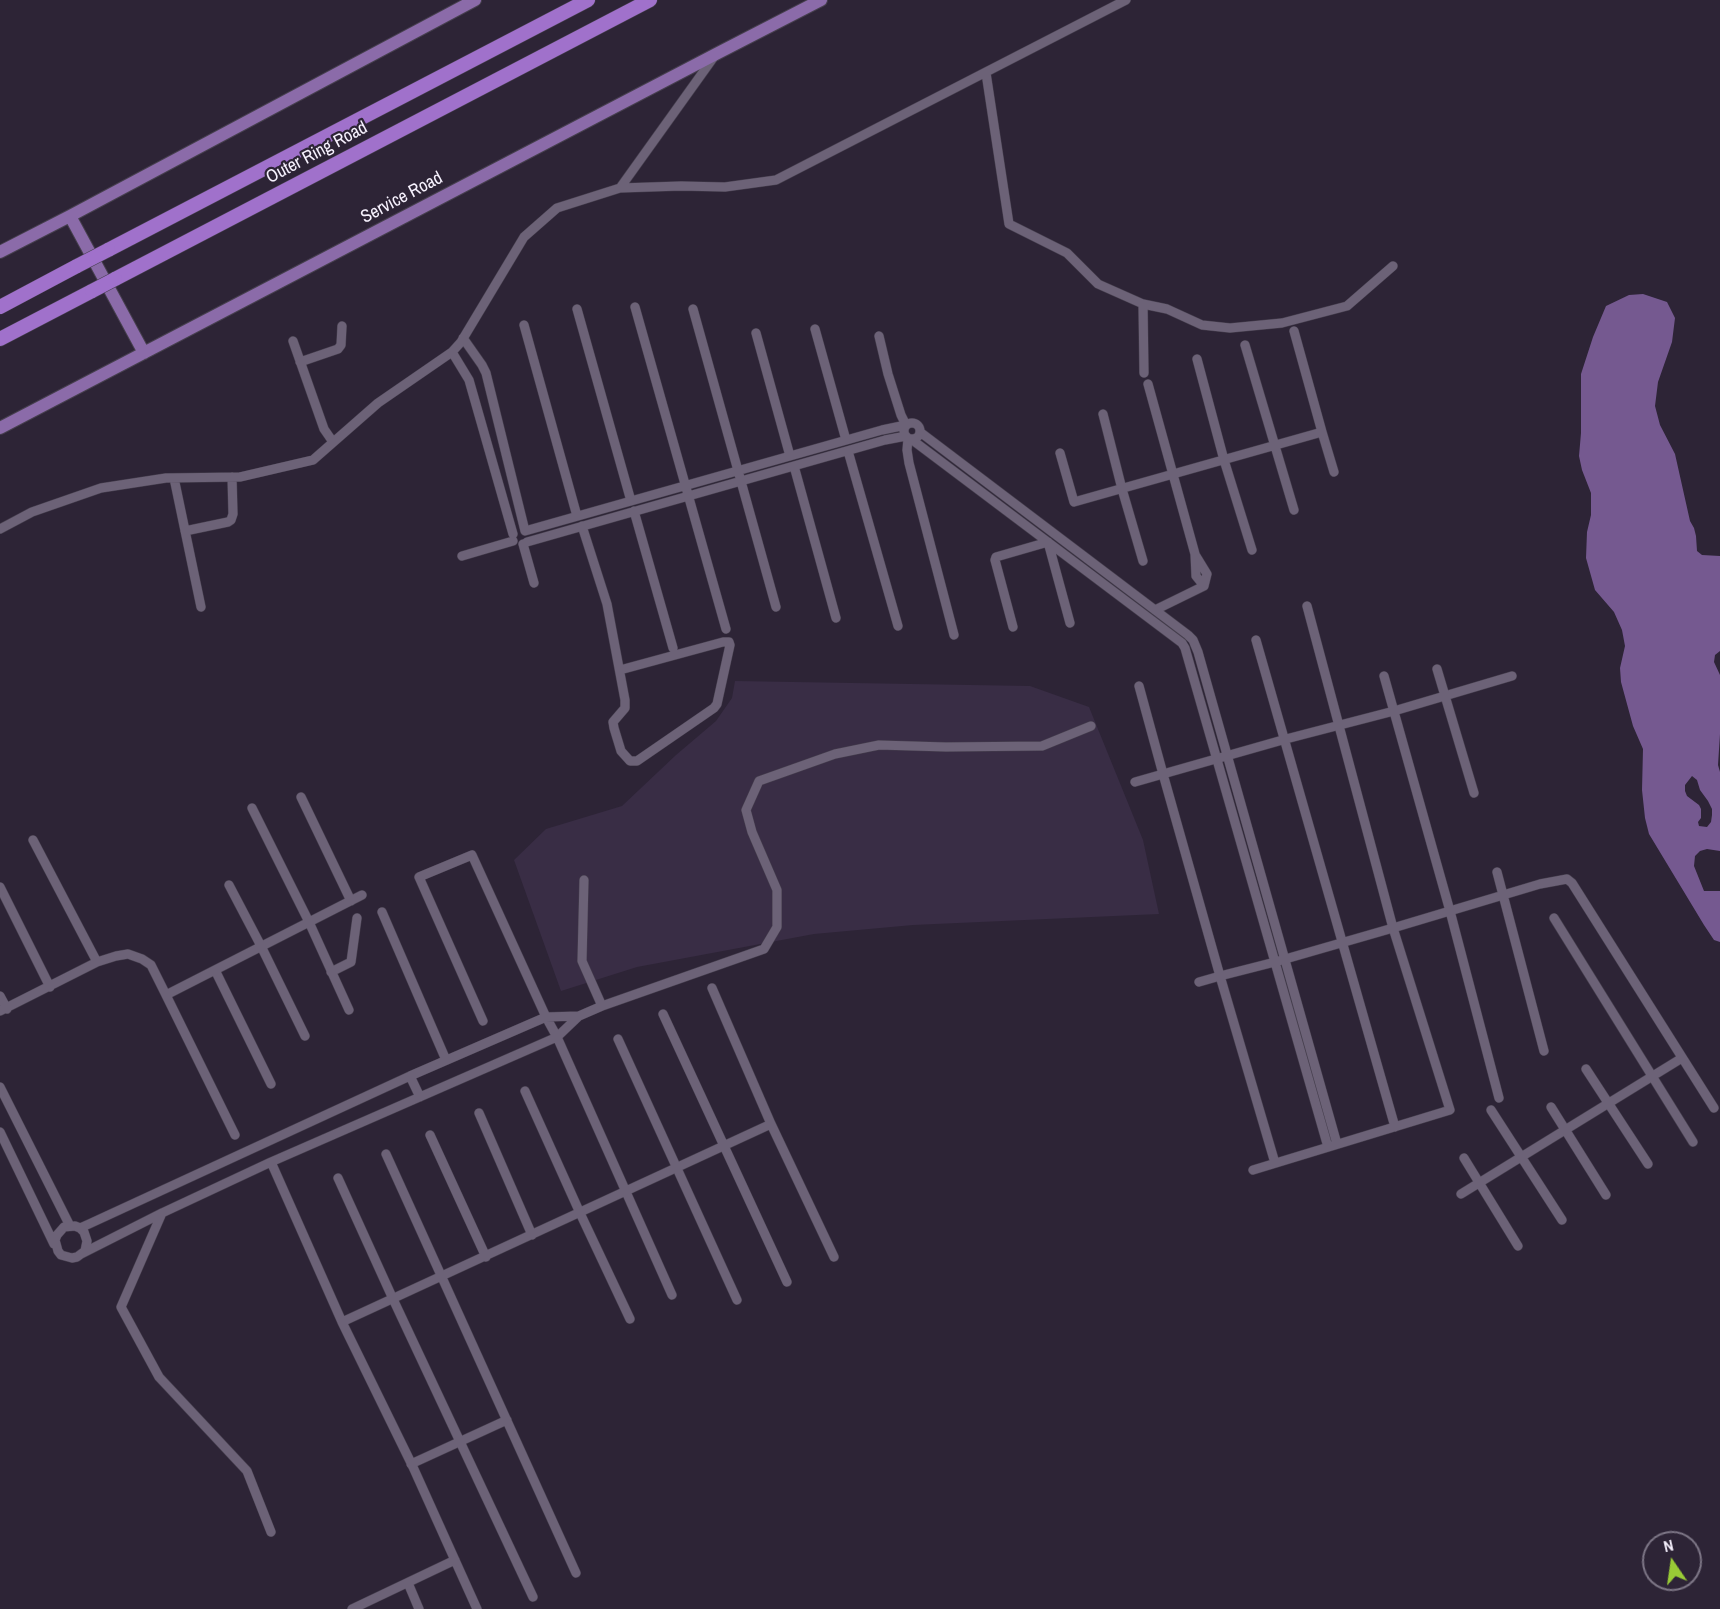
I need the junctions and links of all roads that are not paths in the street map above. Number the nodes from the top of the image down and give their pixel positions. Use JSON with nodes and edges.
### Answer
{"nodes":[{"id":1,"x":475,"y":0,"type":"edge"},
{"id":2,"x":588,"y":0,"type":"edge"},
{"id":3,"x":650,"y":0,"type":"edge"},
{"id":4,"x":821,"y":0,"type":"edge"},
{"id":5,"x":1126,"y":0,"type":"edge"},
{"id":6,"x":718,"y":52,"type":"junction"},
{"id":7,"x":986,"y":73,"type":"junction"},
{"id":8,"x":620,"y":188,"type":"junction"},
{"id":9,"x":70,"y":216,"type":"junction"},
{"id":10,"x":0,"y":252,"type":"edge"},
{"id":11,"x":1393,"y":266,"type":"dead end"},
{"id":12,"x":1143,"y":304,"type":"junction"},
{"id":13,"x":0,"y":307,"type":"edge"},
{"id":14,"x":635,"y":307,"type":"dead end"},
{"id":15,"x":577,"y":309,"type":"dead end"},
{"id":16,"x":693,"y":309,"type":"dead end"},
{"id":17,"x":524,"y":325,"type":"dead end"},
{"id":18,"x":342,"y":326,"type":"dead end"},
{"id":19,"x":815,"y":329,"type":"dead end"},
{"id":20,"x":1294,"y":331,"type":"dead end"},
{"id":21,"x":756,"y":333,"type":"dead end"},
{"id":22,"x":879,"y":336,"type":"dead end"},
{"id":23,"x":463,"y":338,"type":"junction"},
{"id":24,"x":0,"y":339,"type":"edge"},
{"id":25,"x":293,"y":341,"type":"dead end"},
{"id":26,"x":1245,"y":345,"type":"dead end"},
{"id":27,"x":452,"y":352,"type":"junction"},
{"id":28,"x":144,"y":353,"type":"junction"},
{"id":29,"x":1197,"y":359,"type":"dead end"},
{"id":30,"x":300,"y":362,"type":"junction"},
{"id":31,"x":1144,"y":373,"type":"dead end"},
{"id":32,"x":1148,"y":384,"type":"dead end"},
{"id":33,"x":1103,"y":414,"type":"dead end"},
{"id":34,"x":906,"y":425,"type":"junction"},
{"id":35,"x":0,"y":428,"type":"edge"},
{"id":36,"x":920,"y":432,"type":"junction"},
{"id":37,"x":1322,"y":432,"type":"junction"},
{"id":38,"x":908,"y":438,"type":"junction"},
{"id":39,"x":846,"y":440,"type":"junction"},
{"id":40,"x":333,"y":442,"type":"junction"},
{"id":41,"x":1275,"y":445,"type":"junction"},
{"id":42,"x":848,"y":451,"type":"junction"},
{"id":43,"x":1060,"y":453,"type":"dead end"},
{"id":44,"x":790,"y":456,"type":"junction"},
{"id":45,"x":1224,"y":459,"type":"junction"},
{"id":46,"x":794,"y":466,"type":"junction"},
{"id":47,"x":738,"y":471,"type":"junction"},
{"id":48,"x":1334,"y":472,"type":"dead end"},
{"id":49,"x":1173,"y":474,"type":"junction"},
{"id":50,"x":232,"y":477,"type":"junction"},
{"id":51,"x":174,"y":478,"type":"junction"},
{"id":52,"x":741,"y":481,"type":"junction"},
{"id":53,"x":685,"y":486,"type":"junction"},
{"id":54,"x":1122,"y":489,"type":"junction"},
{"id":55,"x":688,"y":496,"type":"junction"},
{"id":56,"x":631,"y":501,"type":"junction"},
{"id":57,"x":1294,"y":510,"type":"dead end"},
{"id":58,"x":634,"y":511,"type":"junction"},
{"id":59,"x":577,"y":516,"type":"junction"},
{"id":60,"x":582,"y":526,"type":"junction"},
{"id":61,"x":0,"y":529,"type":"edge"},
{"id":62,"x":185,"y":531,"type":"junction"},
{"id":63,"x":525,"y":531,"type":"junction"},
{"id":64,"x":513,"y":537,"type":"junction"},
{"id":65,"x":1048,"y":542,"type":"junction"},
{"id":66,"x":525,"y":543,"type":"junction"},
{"id":67,"x":1252,"y":550,"type":"dead end"},
{"id":68,"x":462,"y":556,"type":"dead end"},
{"id":69,"x":1143,"y":561,"type":"dead end"},
{"id":70,"x":534,"y":583,"type":"dead end"},
{"id":71,"x":1306,"y":606,"type":"dead end"},
{"id":72,"x":776,"y":607,"type":"dead end"},
{"id":73,"x":201,"y":608,"type":"dead end"},
{"id":74,"x":1155,"y":610,"type":"junction"},
{"id":75,"x":837,"y":618,"type":"dead end"},
{"id":76,"x":1070,"y":623,"type":"dead end"},
{"id":77,"x":898,"y":626,"type":"dead end"},
{"id":78,"x":1013,"y":627,"type":"dead end"},
{"id":79,"x":726,"y":629,"type":"dead end"},
{"id":80,"x":954,"y":634,"type":"dead end"},
{"id":81,"x":1256,"y":640,"type":"dead end"},
{"id":82,"x":673,"y":648,"type":"dead end"},
{"id":83,"x":1437,"y":669,"type":"dead end"},
{"id":84,"x":620,"y":670,"type":"junction"},
{"id":85,"x":1384,"y":676,"type":"dead end"},
{"id":86,"x":1512,"y":676,"type":"dead end"},
{"id":87,"x":1139,"y":686,"type":"dead end"},
{"id":88,"x":1446,"y":696,"type":"junction"},
{"id":89,"x":1394,"y":711,"type":"junction"},
{"id":90,"x":1339,"y":725,"type":"junction"},
{"id":91,"x":1091,"y":726,"type":"dead end"},
{"id":92,"x":1286,"y":739,"type":"junction"},
{"id":93,"x":1222,"y":758,"type":"junction"},
{"id":94,"x":1163,"y":774,"type":"junction"},
{"id":95,"x":1135,"y":782,"type":"dead end"},
{"id":96,"x":1474,"y":793,"type":"dead end"},
{"id":97,"x":301,"y":797,"type":"dead end"},
{"id":98,"x":252,"y":808,"type":"dead end"},
{"id":99,"x":33,"y":840,"type":"dead end"},
{"id":100,"x":1497,"y":872,"type":"dead end"},
{"id":101,"x":584,"y":880,"type":"dead end"},
{"id":102,"x":229,"y":885,"type":"dead end"},
{"id":103,"x":0,"y":887,"type":"edge"},
{"id":104,"x":362,"y":895,"type":"dead end"},
{"id":105,"x":1503,"y":895,"type":"junction"},
{"id":106,"x":351,"y":901,"type":"junction"},
{"id":107,"x":1450,"y":910,"type":"junction"},
{"id":108,"x":382,"y":912,"type":"dead end"},
{"id":109,"x":357,"y":918,"type":"dead end"},
{"id":110,"x":1554,"y":918,"type":"dead end"},
{"id":111,"x":309,"y":922,"type":"junction"},
{"id":112,"x":1393,"y":928,"type":"junction"},
{"id":113,"x":1343,"y":942,"type":"junction"},
{"id":114,"x":261,"y":946,"type":"junction"},
{"id":115,"x":1286,"y":958,"type":"junction"},
{"id":116,"x":97,"y":962,"type":"junction"},
{"id":117,"x":1275,"y":962,"type":"junction"},
{"id":118,"x":215,"y":970,"type":"junction"},
{"id":119,"x":332,"y":972,"type":"junction"},
{"id":120,"x":1220,"y":976,"type":"junction"},
{"id":121,"x":1199,"y":982,"type":"dead end"},
{"id":122,"x":50,"y":987,"type":"junction"},
{"id":123,"x":712,"y":988,"type":"dead end"},
{"id":124,"x":166,"y":994,"type":"junction"},
{"id":125,"x":0,"y":996,"type":"edge"},
{"id":126,"x":602,"y":1006,"type":"junction"},
{"id":127,"x":348,"y":1010,"type":"dead end"},
{"id":128,"x":2,"y":1012,"type":"edge"},
{"id":129,"x":663,"y":1014,"type":"dead end"},
{"id":130,"x":579,"y":1016,"type":"junction"},
{"id":131,"x":546,"y":1017,"type":"junction"},
{"id":132,"x":483,"y":1021,"type":"dead end"},
{"id":133,"x":305,"y":1036,"type":"dead end"},
{"id":134,"x":557,"y":1038,"type":"junction"},
{"id":135,"x":618,"y":1039,"type":"dead end"},
{"id":136,"x":1544,"y":1051,"type":"dead end"},
{"id":137,"x":1682,"y":1058,"type":"junction"},
{"id":138,"x":446,"y":1060,"type":"junction"},
{"id":139,"x":1586,"y":1069,"type":"dead end"},
{"id":140,"x":410,"y":1076,"type":"junction"},
{"id":141,"x":1652,"y":1077,"type":"junction"},
{"id":142,"x":271,"y":1084,"type":"dead end"},
{"id":143,"x":0,"y":1087,"type":"edge"},
{"id":144,"x":525,"y":1091,"type":"dead end"},
{"id":145,"x":420,"y":1097,"type":"junction"},
{"id":146,"x":1499,"y":1098,"type":"dead end"},
{"id":147,"x":1608,"y":1103,"type":"junction"},
{"id":148,"x":1551,"y":1107,"type":"dead end"},
{"id":149,"x":1714,"y":1108,"type":"dead end"},
{"id":150,"x":1491,"y":1110,"type":"dead end"},
{"id":151,"x":479,"y":1113,"type":"dead end"},
{"id":152,"x":771,"y":1124,"type":"junction"},
{"id":153,"x":20,"y":1125,"type":"junction"},
{"id":154,"x":1395,"y":1127,"type":"junction"},
{"id":155,"x":1565,"y":1130,"type":"junction"},
{"id":156,"x":1,"y":1133,"type":"edge"},
{"id":157,"x":430,"y":1135,"type":"dead end"},
{"id":158,"x":235,"y":1136,"type":"dead end"},
{"id":159,"x":1693,"y":1142,"type":"dead end"},
{"id":160,"x":1338,"y":1144,"type":"junction"},
{"id":161,"x":723,"y":1146,"type":"junction"},
{"id":162,"x":1328,"y":1147,"type":"junction"},
{"id":163,"x":386,"y":1155,"type":"dead end"},
{"id":164,"x":1521,"y":1157,"type":"junction"},
{"id":165,"x":1464,"y":1158,"type":"dead end"},
{"id":166,"x":271,"y":1162,"type":"junction"},
{"id":167,"x":1275,"y":1163,"type":"junction"},
{"id":168,"x":1648,"y":1164,"type":"dead end"},
{"id":169,"x":677,"y":1168,"type":"junction"},
{"id":170,"x":1253,"y":1170,"type":"dead end"},
{"id":171,"x":338,"y":1178,"type":"dead end"},
{"id":172,"x":1479,"y":1183,"type":"junction"},
{"id":173,"x":626,"y":1192,"type":"junction"},
{"id":174,"x":1461,"y":1194,"type":"dead end"},
{"id":175,"x":1606,"y":1195,"type":"dead end"},
{"id":176,"x":162,"y":1213,"type":"junction"},
{"id":177,"x":580,"y":1213,"type":"junction"},
{"id":178,"x":1562,"y":1220,"type":"dead end"},
{"id":179,"x":75,"y":1227,"type":"junction"},
{"id":180,"x":532,"y":1235,"type":"junction"},
{"id":181,"x":56,"y":1246,"type":"junction"},
{"id":182,"x":1518,"y":1246,"type":"dead end"},
{"id":183,"x":81,"y":1254,"type":"junction"},
{"id":184,"x":486,"y":1257,"type":"junction"},
{"id":185,"x":834,"y":1257,"type":"dead end"},
{"id":186,"x":442,"y":1276,"type":"junction"},
{"id":187,"x":787,"y":1282,"type":"dead end"},
{"id":188,"x":672,"y":1295,"type":"dead end"},
{"id":189,"x":393,"y":1299,"type":"junction"},
{"id":190,"x":736,"y":1300,"type":"dead end"},
{"id":191,"x":630,"y":1319,"type":"dead end"},
{"id":192,"x":342,"y":1322,"type":"junction"},
{"id":193,"x":507,"y":1420,"type":"junction"},
{"id":194,"x":460,"y":1442,"type":"junction"},
{"id":195,"x":411,"y":1464,"type":"junction"},
{"id":196,"x":271,"y":1532,"type":"dead end"},
{"id":197,"x":455,"y":1560,"type":"junction"},
{"id":198,"x":576,"y":1573,"type":"dead end"},
{"id":199,"x":408,"y":1583,"type":"junction"},
{"id":200,"x":533,"y":1597,"type":"dead end"},
{"id":201,"x":359,"y":1608,"type":"edge"},
{"id":202,"x":419,"y":1609,"type":"edge"},
{"id":203,"x":477,"y":1609,"type":"edge"}],
"edges":[{"from":1,"to":9,"type":"main road"},
{"from":2,"to":13,"type":"highway","name":"Outer Ring Road","bridge":true},
{"from":3,"to":24,"type":"highway","name":"Outer Ring Road","bridge":true},
{"from":4,"to":6,"type":"main road","name":"Service Road"},
{"from":5,"to":7,"type":"street"},
{"from":6,"to":8,"type":"street"},
{"from":6,"to":28,"type":"main road","name":"Service Road"},
{"from":7,"to":8,"type":"street"},
{"from":7,"to":12,"type":"street"},
{"from":8,"to":23,"type":"street"},
{"from":9,"to":10,"type":"main road"},
{"from":9,"to":28,"type":"main road"},
{"from":11,"to":12,"type":"street"},
{"from":12,"to":31,"type":"street"},
{"from":14,"to":53,"type":"street"},
{"from":15,"to":56,"type":"street"},
{"from":16,"to":47,"type":"street"},
{"from":17,"to":59,"type":"street"},
{"from":18,"to":30,"type":"street"},
{"from":19,"to":39,"type":"street"},
{"from":20,"to":37,"type":"street"},
{"from":21,"to":44,"type":"street"},
{"from":22,"to":34,"type":"street"},
{"from":23,"to":27,"type":"street"},
{"from":23,"to":63,"type":"street"},
{"from":25,"to":30,"type":"street"},
{"from":26,"to":41,"type":"street"},
{"from":27,"to":40,"type":"street"},
{"from":27,"to":64,"type":"street"},
{"from":28,"to":35,"type":"main road","name":"Service Road"},
{"from":29,"to":45,"type":"street"},
{"from":30,"to":40,"type":"street"},
{"from":32,"to":49,"type":"street"},
{"from":33,"to":54,"type":"street"},
{"from":34,"to":36,"type":"street"},
{"from":34,"to":38,"type":"street"},
{"from":34,"to":39,"type":"street"},
{"from":36,"to":38,"type":"street"},
{"from":36,"to":74,"type":"street"},
{"from":37,"to":41,"type":"street"},
{"from":37,"to":48,"type":"street"},
{"from":38,"to":42,"type":"street"},
{"from":38,"to":65,"type":"street"},
{"from":38,"to":80,"type":"street"},
{"from":39,"to":44,"type":"street"},
{"from":40,"to":50,"type":"street"},
{"from":41,"to":45,"type":"street"},
{"from":41,"to":57,"type":"street"},
{"from":42,"to":46,"type":"street"},
{"from":42,"to":77,"type":"street"},
{"from":43,"to":54,"type":"street"},
{"from":44,"to":47,"type":"street"},
{"from":45,"to":49,"type":"street"},
{"from":45,"to":67,"type":"street"},
{"from":46,"to":52,"type":"street"},
{"from":46,"to":75,"type":"street"},
{"from":47,"to":52,"type":"street"},
{"from":47,"to":53,"type":"street"},
{"from":49,"to":54,"type":"street"},
{"from":49,"to":74,"type":"street"},
{"from":50,"to":51,"type":"street"},
{"from":50,"to":62,"type":"street"},
{"from":51,"to":61,"type":"street"},
{"from":51,"to":62,"type":"street"},
{"from":52,"to":55,"type":"street"},
{"from":52,"to":72,"type":"street"},
{"from":53,"to":55,"type":"street"},
{"from":53,"to":56,"type":"street"},
{"from":54,"to":69,"type":"street"},
{"from":55,"to":58,"type":"street"},
{"from":55,"to":79,"type":"street"},
{"from":56,"to":59,"type":"street"},
{"from":58,"to":60,"type":"street"},
{"from":58,"to":82,"type":"street"},
{"from":59,"to":63,"type":"street"},
{"from":60,"to":66,"type":"street"},
{"from":60,"to":84,"type":"street"},
{"from":62,"to":73,"type":"street"},
{"from":63,"to":64,"type":"street"},
{"from":63,"to":66,"type":"street"},
{"from":64,"to":66,"type":"street"},
{"from":64,"to":68,"type":"street"},
{"from":65,"to":76,"type":"street"},
{"from":65,"to":78,"type":"street"},
{"from":65,"to":93,"type":"street"},
{"from":66,"to":70,"type":"street"},
{"from":71,"to":90,"type":"street"},
{"from":74,"to":93,"type":"street"},
{"from":81,"to":92,"type":"street"},
{"from":83,"to":88,"type":"street"},
{"from":84,"to":84,"type":"street"},
{"from":85,"to":89,"type":"street"},
{"from":86,"to":88,"type":"street"},
{"from":87,"to":94,"type":"street"},
{"from":88,"to":89,"type":"street"},
{"from":88,"to":96,"type":"street"},
{"from":89,"to":90,"type":"street"},
{"from":89,"to":107,"type":"street"},
{"from":90,"to":92,"type":"street"},
{"from":90,"to":112,"type":"street"},
{"from":91,"to":126,"type":"street"},
{"from":92,"to":93,"type":"street"},
{"from":92,"to":113,"type":"street"},
{"from":93,"to":94,"type":"street"},
{"from":93,"to":115,"type":"street"},
{"from":93,"to":117,"type":"street"},
{"from":94,"to":95,"type":"street"},
{"from":94,"to":120,"type":"street"},
{"from":97,"to":106,"type":"street"},
{"from":98,"to":111,"type":"street"},
{"from":99,"to":116,"type":"street"},
{"from":100,"to":105,"type":"street"},
{"from":101,"to":126,"type":"street"},
{"from":102,"to":114,"type":"street"},
{"from":103,"to":122,"type":"street"},
{"from":104,"to":106,"type":"street"},
{"from":105,"to":107,"type":"street"},
{"from":105,"to":136,"type":"street"},
{"from":105,"to":137,"type":"street"},
{"from":106,"to":111,"type":"street"},
{"from":107,"to":112,"type":"street"},
{"from":107,"to":146,"type":"street"},
{"from":108,"to":138,"type":"street"},
{"from":109,"to":119,"type":"street"},
{"from":110,"to":141,"type":"street"},
{"from":111,"to":114,"type":"street"},
{"from":111,"to":119,"type":"street"},
{"from":112,"to":113,"type":"street"},
{"from":112,"to":154,"type":"street"},
{"from":113,"to":115,"type":"street"},
{"from":113,"to":154,"type":"street"},
{"from":114,"to":118,"type":"street"},
{"from":114,"to":133,"type":"street"},
{"from":115,"to":117,"type":"street"},
{"from":115,"to":160,"type":"street"},
{"from":116,"to":122,"type":"street"},
{"from":116,"to":124,"type":"street"},
{"from":117,"to":120,"type":"street"},
{"from":117,"to":162,"type":"street"},
{"from":118,"to":124,"type":"street"},
{"from":118,"to":142,"type":"street"},
{"from":119,"to":127,"type":"street"},
{"from":120,"to":121,"type":"street"},
{"from":120,"to":167,"type":"street"},
{"from":122,"to":128,"type":"street"},
{"from":123,"to":152,"type":"street"},
{"from":124,"to":158,"type":"street"},
{"from":125,"to":128,"type":"street"},
{"from":126,"to":130,"type":"street"},
{"from":129,"to":161,"type":"street"},
{"from":130,"to":131,"type":"street"},
{"from":130,"to":134,"type":"street"},
{"from":131,"to":132,"type":"street"},
{"from":131,"to":134,"type":"street"},
{"from":131,"to":138,"type":"street"},
{"from":134,"to":145,"type":"street"},
{"from":134,"to":173,"type":"street"},
{"from":135,"to":169,"type":"street"},
{"from":137,"to":141,"type":"street"},
{"from":137,"to":149,"type":"street"},
{"from":138,"to":140,"type":"street"},
{"from":139,"to":147,"type":"street"},
{"from":140,"to":145,"type":"street"},
{"from":140,"to":179,"type":"street"},
{"from":141,"to":147,"type":"street"},
{"from":141,"to":159,"type":"street"},
{"from":143,"to":153,"type":"street"},
{"from":144,"to":177,"type":"street"},
{"from":145,"to":166,"type":"street"},
{"from":147,"to":155,"type":"street"},
{"from":147,"to":168,"type":"street"},
{"from":148,"to":155,"type":"street"},
{"from":150,"to":164,"type":"street"},
{"from":151,"to":180,"type":"street"},
{"from":152,"to":161,"type":"street"},
{"from":152,"to":185,"type":"street"},
{"from":153,"to":156,"type":"street"},
{"from":153,"to":179,"type":"street"},
{"from":154,"to":160,"type":"street"},
{"from":155,"to":164,"type":"street"},
{"from":155,"to":175,"type":"street"},
{"from":156,"to":181,"type":"street"},
{"from":157,"to":184,"type":"street"},
{"from":160,"to":162,"type":"street"},
{"from":161,"to":169,"type":"street"},
{"from":161,"to":187,"type":"street"},
{"from":162,"to":167,"type":"street"},
{"from":163,"to":186,"type":"street"},
{"from":164,"to":172,"type":"street"},
{"from":164,"to":178,"type":"street"},
{"from":165,"to":172,"type":"street"},
{"from":166,"to":176,"type":"street"},
{"from":166,"to":192,"type":"street"},
{"from":167,"to":170,"type":"street"},
{"from":169,"to":173,"type":"street"},
{"from":169,"to":190,"type":"street"},
{"from":171,"to":189,"type":"street"},
{"from":172,"to":174,"type":"street"},
{"from":172,"to":182,"type":"street"},
{"from":173,"to":177,"type":"street"},
{"from":173,"to":188,"type":"street"},
{"from":176,"to":183,"type":"street"},
{"from":176,"to":196,"type":"street"},
{"from":177,"to":180,"type":"street"},
{"from":177,"to":191,"type":"street"},
{"from":179,"to":181,"type":"street"},
{"from":179,"to":183,"type":"street"},
{"from":180,"to":184,"type":"street"},
{"from":181,"to":183,"type":"street"},
{"from":184,"to":186,"type":"street"},
{"from":186,"to":189,"type":"street"},
{"from":186,"to":193,"type":"street"},
{"from":189,"to":192,"type":"street"},
{"from":189,"to":194,"type":"street"},
{"from":192,"to":195,"type":"street"},
{"from":193,"to":194,"type":"street"},
{"from":193,"to":198,"type":"street"},
{"from":194,"to":195,"type":"street"},
{"from":194,"to":200,"type":"street"},
{"from":195,"to":197,"type":"street"},
{"from":197,"to":199,"type":"street"},
{"from":197,"to":203,"type":"street"},
{"from":199,"to":201,"type":"street"},
{"from":199,"to":202,"type":"street"}]}
